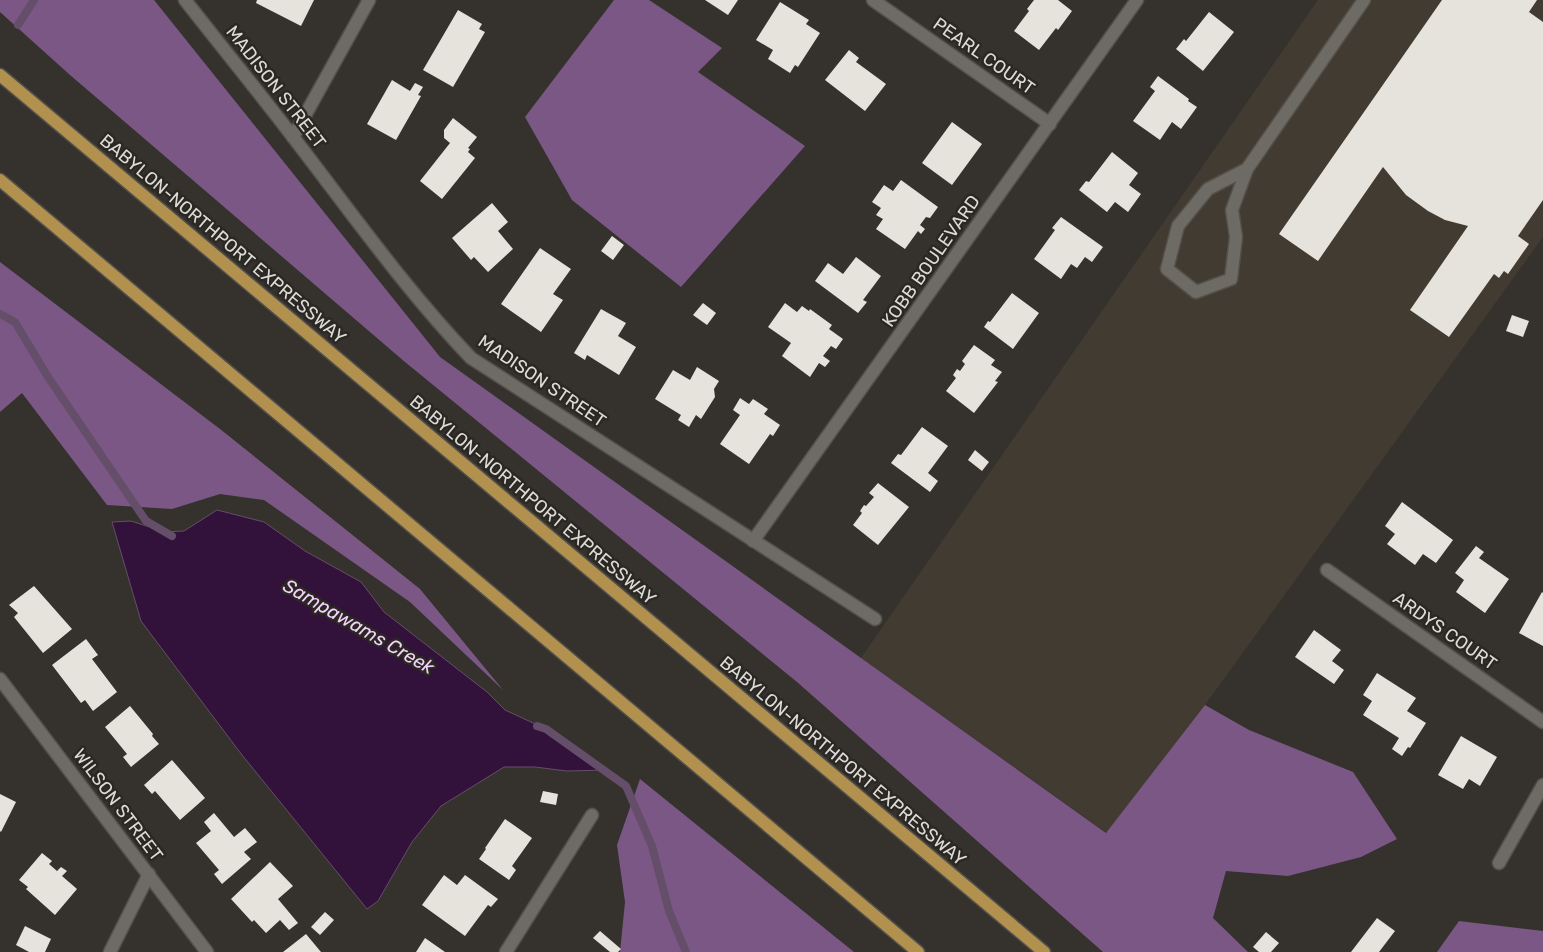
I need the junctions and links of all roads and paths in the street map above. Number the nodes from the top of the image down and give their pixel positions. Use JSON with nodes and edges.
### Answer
{"nodes":[{"id":1,"x":185,"y":0,"type":"edge"},
{"id":2,"x":369,"y":0,"type":"edge"},
{"id":3,"x":873,"y":0,"type":"edge"},
{"id":4,"x":1137,"y":0,"type":"edge"},
{"id":5,"x":1364,"y":0,"type":"edge"},
{"id":6,"x":0,"y":75,"type":"edge"},
{"id":7,"x":1050,"y":124,"type":"junction"},
{"id":8,"x":293,"y":137,"type":"junction"},
{"id":9,"x":1247,"y":169,"type":"junction"},
{"id":10,"x":0,"y":180,"type":"edge"},
{"id":11,"x":0,"y":186,"type":"edge"},
{"id":12,"x":31,"y":206,"type":"junction"},
{"id":13,"x":753,"y":541,"type":"junction"},
{"id":14,"x":1327,"y":570,"type":"dead end"},
{"id":15,"x":875,"y":619,"type":"dead end"},
{"id":16,"x":0,"y":679,"type":"edge"},
{"id":17,"x":1543,"y":722,"type":"edge"},
{"id":18,"x":1543,"y":785,"type":"edge"},
{"id":19,"x":592,"y":815,"type":"dead end"},
{"id":20,"x":1499,"y":863,"type":"dead end"},
{"id":21,"x":149,"y":874,"type":"junction"},
{"id":22,"x":110,"y":952,"type":"edge"},
{"id":23,"x":207,"y":952,"type":"edge"},
{"id":24,"x":506,"y":952,"type":"edge"},
{"id":25,"x":918,"y":952,"type":"edge"},
{"id":26,"x":1044,"y":952,"type":"edge"}],
"edges":[{"from":1,"to":8,"type":"street","name":"MADISON STREET"},
{"from":2,"to":8,"type":"street"},
{"from":3,"to":7,"type":"street","name":"PEARL COURT"},
{"from":4,"to":7,"type":"street","name":"KOBB BOULEVARD"},
{"from":5,"to":9,"type":"street"},
{"from":6,"to":26,"type":"main road","name":"BABYLON-NORTHPORT EXPRESSWAY"},
{"from":7,"to":13,"type":"street","name":"KOBB BOULEVARD"},
{"from":8,"to":13,"type":"street","name":"MADISON STREET"},
{"from":9,"to":9,"type":"street"},
{"from":10,"to":12,"type":"main road"},
{"from":11,"to":12,"type":"main road"},
{"from":12,"to":25,"type":"main road"},
{"from":13,"to":15,"type":"street","name":"MADISON STREET"},
{"from":14,"to":17,"type":"street","name":"ARDYS COURT"},
{"from":16,"to":21,"type":"street","name":"WILSON STREET"},
{"from":18,"to":20,"type":"street"},
{"from":19,"to":24,"type":"street"},
{"from":21,"to":22,"type":"street"},
{"from":21,"to":23,"type":"street","name":"WILSON STREET"}]}
